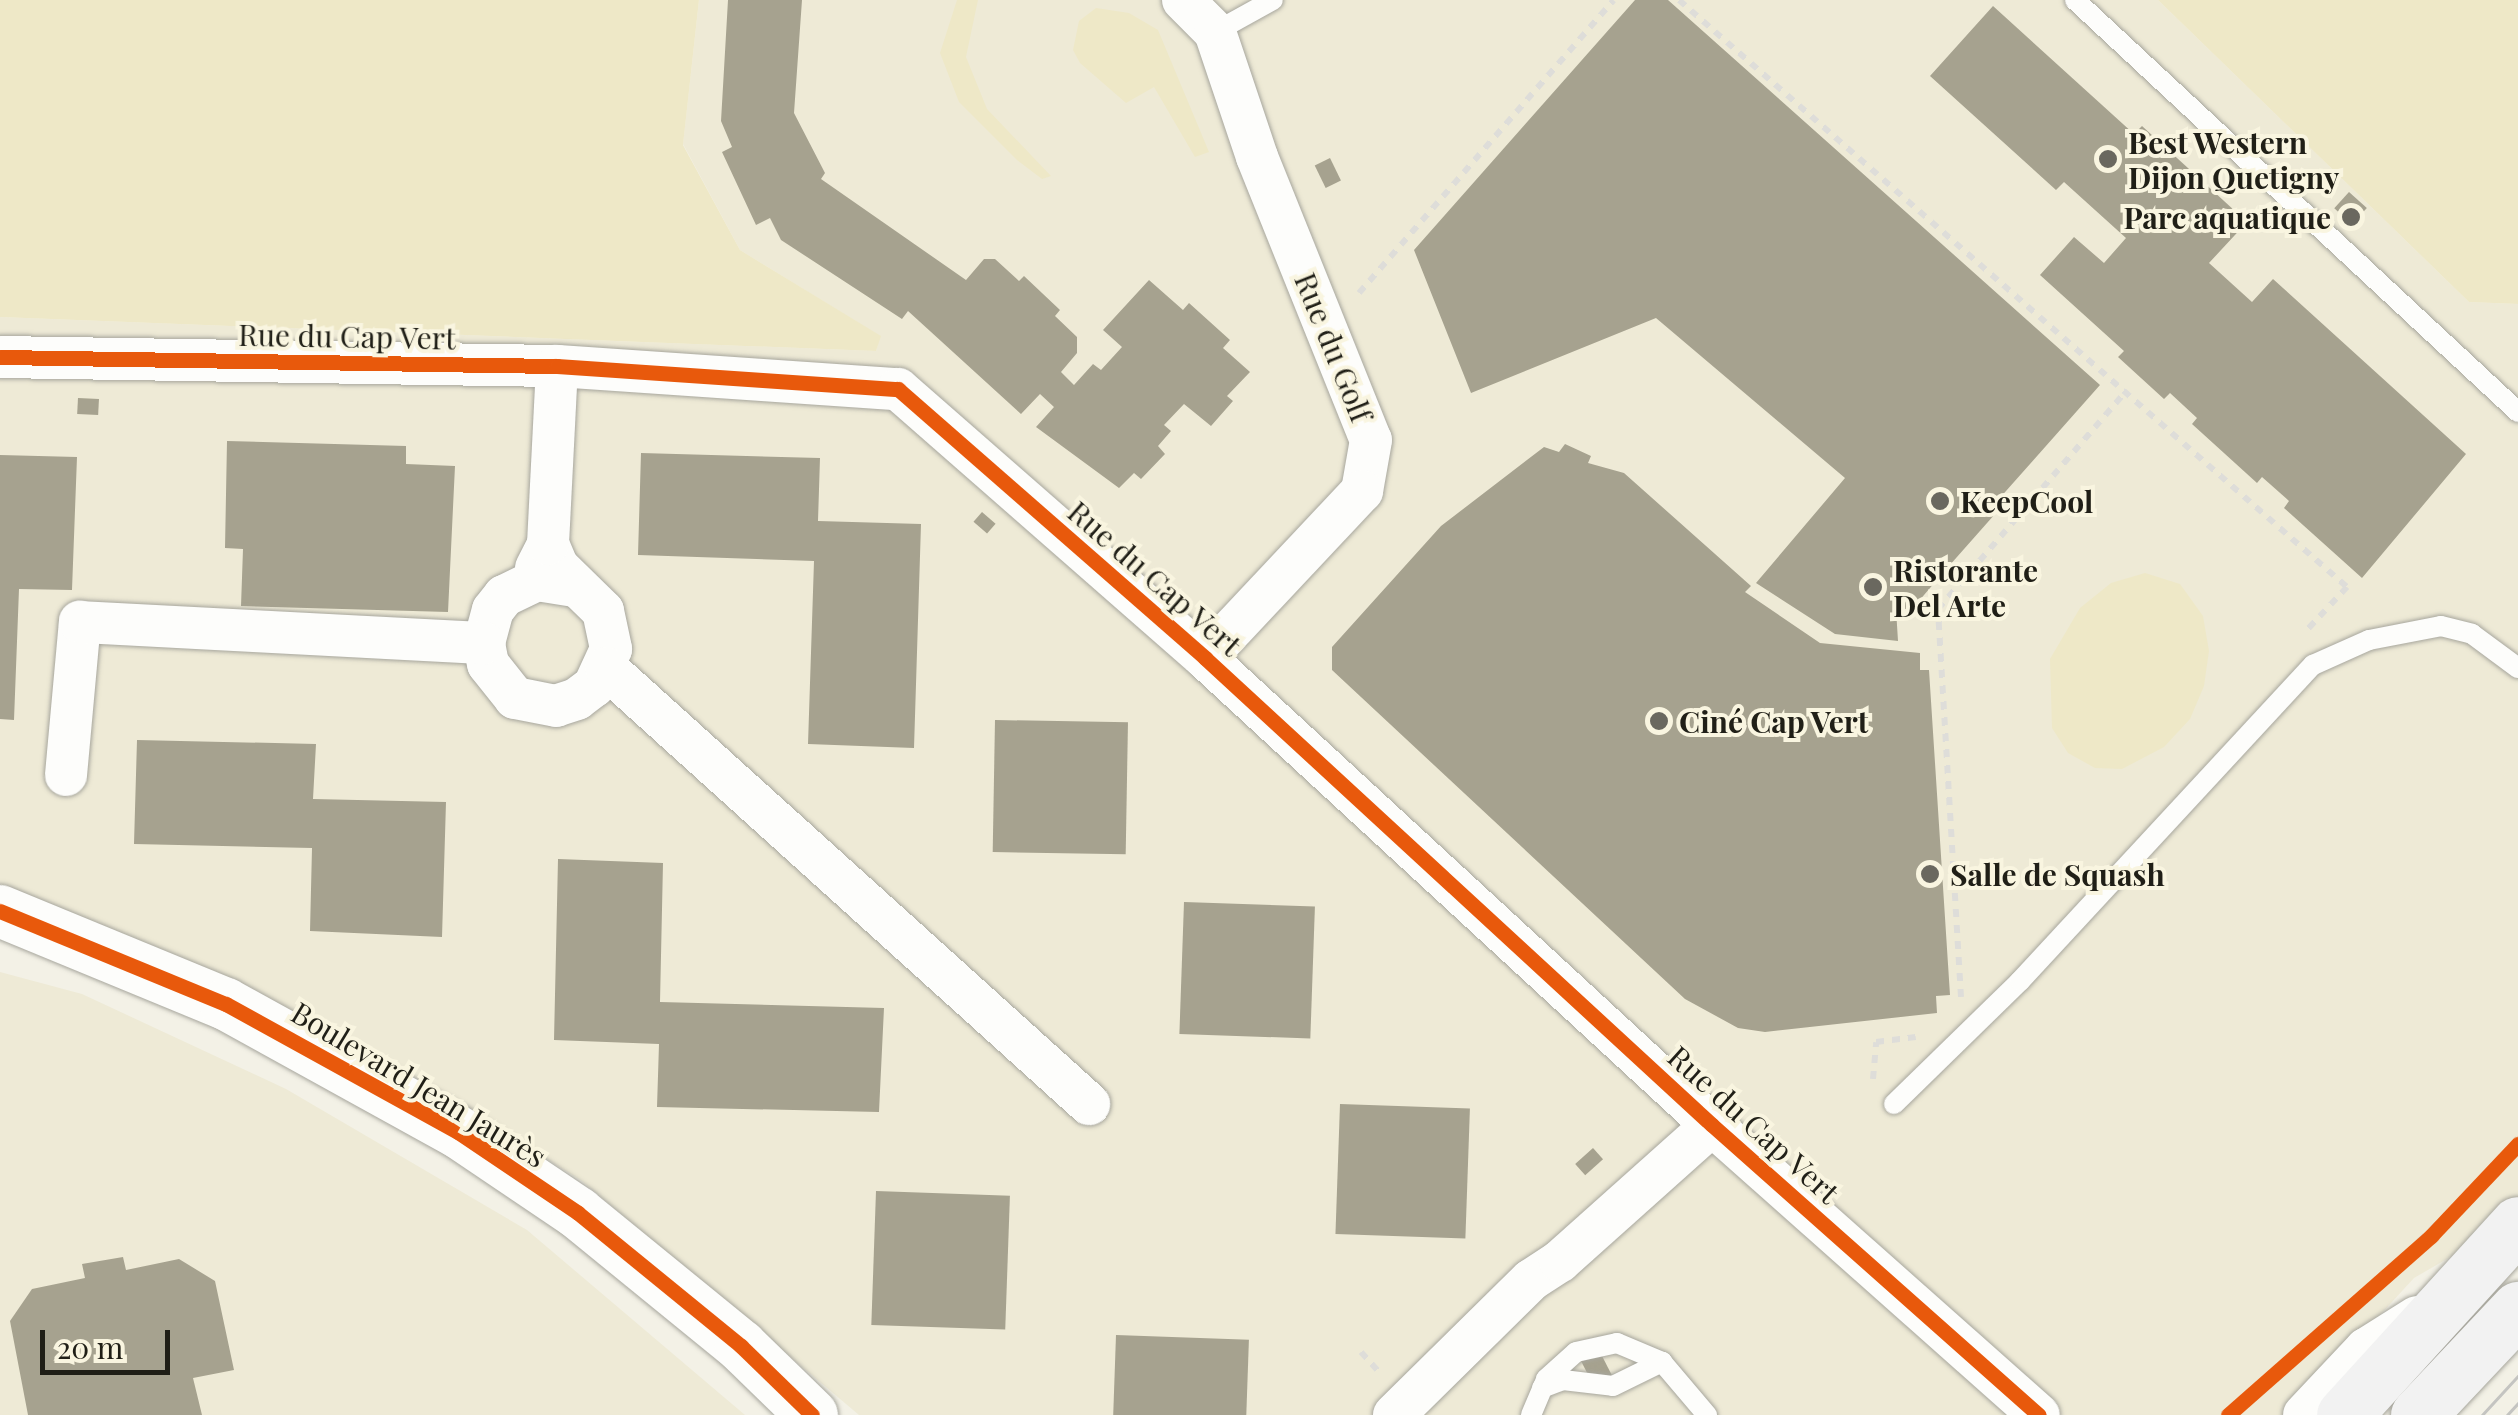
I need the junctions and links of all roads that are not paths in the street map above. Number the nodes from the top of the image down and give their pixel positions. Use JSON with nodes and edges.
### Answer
{"nodes":[{"id":1,"x":1183,"y":0,"type":"edge"},
{"id":2,"x":1273,"y":0,"type":"edge"},
{"id":3,"x":2075,"y":0,"type":"edge"},
{"id":4,"x":1215,"y":32,"type":"junction"},
{"id":5,"x":0,"y":358,"type":"edge"},
{"id":6,"x":558,"y":366,"type":"junction"},
{"id":7,"x":2518,"y":412,"type":"edge"},
{"id":8,"x":548,"y":544,"type":"junction"},
{"id":9,"x":575,"y":586,"type":"junction"},
{"id":10,"x":519,"y":587,"type":"junction"},
{"id":11,"x":484,"y":643,"type":"junction"},
{"id":12,"x":1205,"y":658,"type":"junction"},
{"id":13,"x":606,"y":668,"type":"junction"},
{"id":14,"x":2518,"y":668,"type":"edge"},
{"id":15,"x":66,"y":775,"type":"dead end"},
{"id":16,"x":0,"y":911,"type":"edge"},
{"id":17,"x":0,"y":933,"type":"edge"},
{"id":18,"x":53,"y":934,"type":"junction"},
{"id":19,"x":1090,"y":1104,"type":"dead end"},
{"id":20,"x":1894,"y":1104,"type":"dead end"},
{"id":21,"x":1712,"y":1125,"type":"junction"},
{"id":22,"x":2518,"y":1224,"type":"edge"},
{"id":23,"x":2459,"y":1290,"type":"junction"},
{"id":24,"x":2518,"y":1309,"type":"edge"},
{"id":25,"x":1662,"y":1362,"type":"junction"},
{"id":26,"x":1541,"y":1388,"type":"junction"},
{"id":27,"x":812,"y":1415,"type":"edge"},
{"id":28,"x":1394,"y":1415,"type":"edge"},
{"id":29,"x":1530,"y":1415,"type":"edge"},
{"id":30,"x":1707,"y":1415,"type":"edge"},
{"id":31,"x":2040,"y":1415,"type":"edge"},
{"id":32,"x":2304,"y":1415,"type":"edge"},
{"id":33,"x":2344,"y":1415,"type":"edge"},
{"id":34,"x":2418,"y":1415,"type":"edge"}],
"edges":[{"from":1,"to":4,"type":"street","name":"Rue du Golf"},
{"from":2,"to":4,"type":"lane"},
{"from":3,"to":7,"type":"lane"},
{"from":4,"to":12,"type":"street","name":"Rue du Golf"},
{"from":5,"to":6,"type":"street","name":"Rue du Cap Vert"},
{"from":6,"to":8,"type":"street"},
{"from":6,"to":12,"type":"street","name":"Rue du Cap Vert"},
{"from":8,"to":9,"type":"street"},
{"from":8,"to":10,"type":"street"},
{"from":9,"to":10,"type":"street"},
{"from":9,"to":13,"type":"street"},
{"from":10,"to":11,"type":"street"},
{"from":11,"to":13,"type":"street"},
{"from":11,"to":15,"type":"street"},
{"from":12,"to":21,"type":"street","name":"Rue du Cap Vert"},
{"from":13,"to":19,"type":"street"},
{"from":14,"to":20,"type":"lane"},
{"from":16,"to":18,"type":"street","name":"Boulevard Jean Jaurès"},
{"from":17,"to":18,"type":"street"},
{"from":18,"to":27,"type":"street","name":"Boulevard Jean Jaurès"},
{"from":21,"to":28,"type":"street","name":"Rue du Cap Vert"},
{"from":21,"to":31,"type":"street","name":"Rue du Cap Vert"},
{"from":22,"to":23,"type":"main road"},
{"from":23,"to":32,"type":"street"},
{"from":23,"to":33,"type":"main road"},
{"from":24,"to":34,"type":"main road"},
{"from":25,"to":26,"type":"lane"},
{"from":25,"to":26,"type":"lane"},
{"from":25,"to":30,"type":"lane"},
{"from":26,"to":29,"type":"lane"}]}
